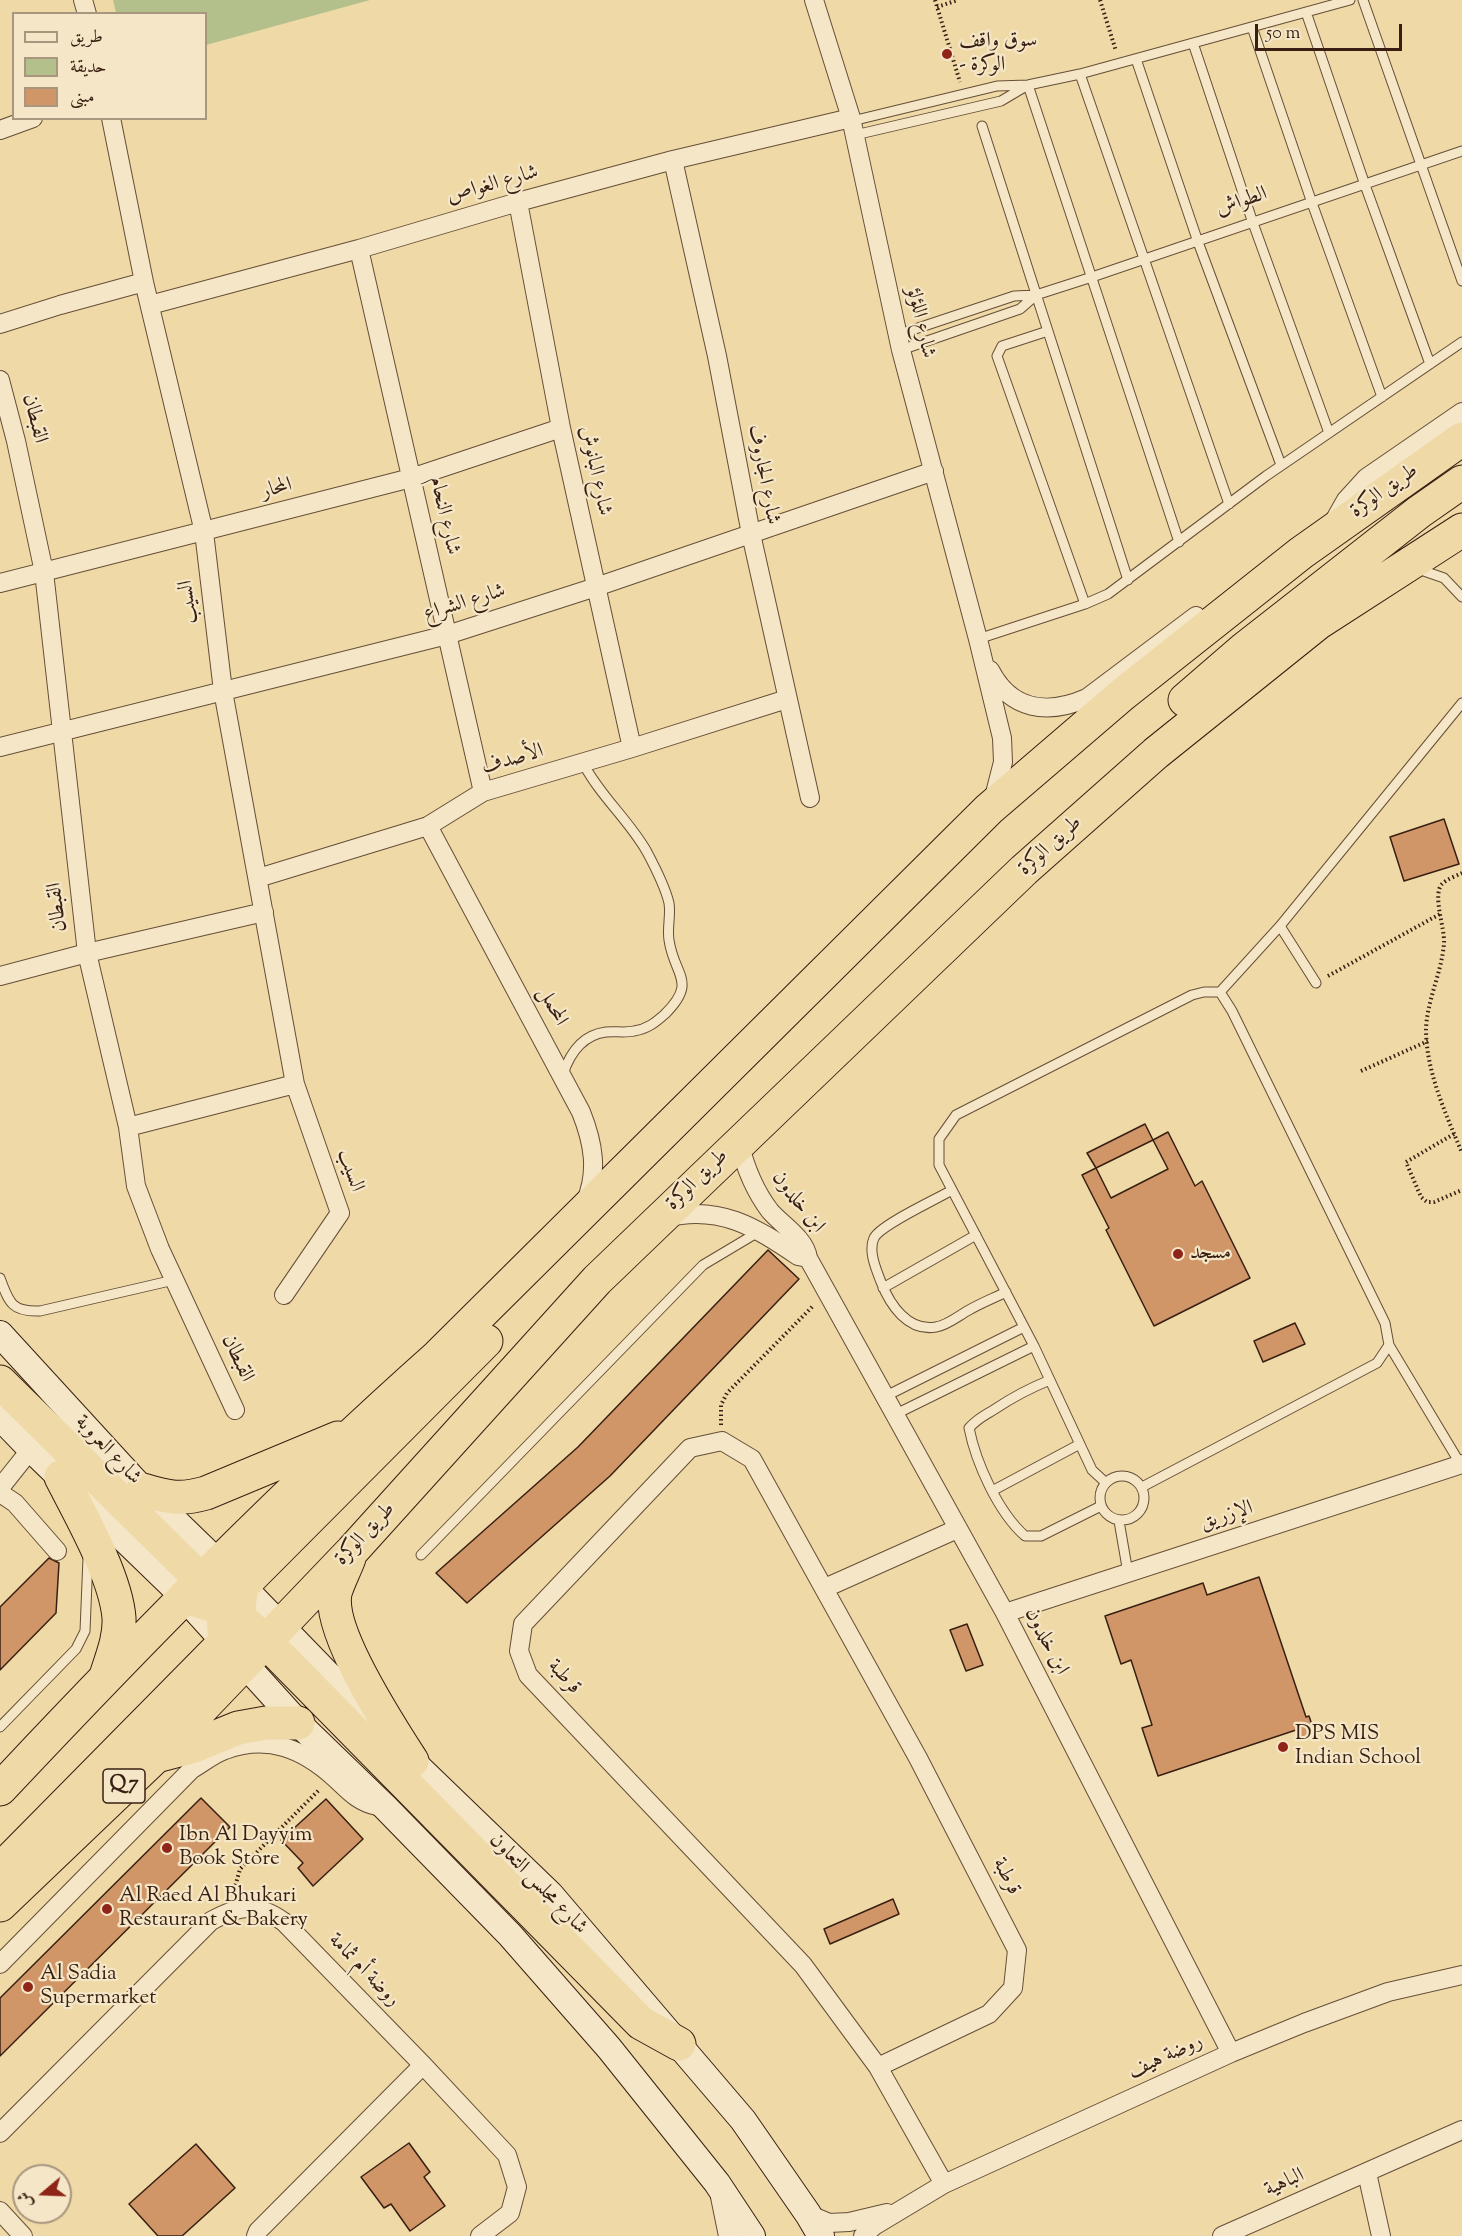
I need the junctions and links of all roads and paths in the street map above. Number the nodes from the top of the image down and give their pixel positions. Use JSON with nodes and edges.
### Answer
{"nodes":[{"id":1,"x":814,"y":0,"type":"edge"},
{"id":2,"x":935,"y":0,"type":"edge"},
{"id":3,"x":958,"y":0,"type":"edge"},
{"id":4,"x":1100,"y":0,"type":"edge"},
{"id":5,"x":1350,"y":0,"type":"edge"},
{"id":6,"x":1363,"y":0,"type":"edge"},
{"id":7,"x":937,"y":7,"type":"junction"},
{"id":8,"x":1306,"y":12,"type":"junction"},
{"id":9,"x":1252,"y":27,"type":"junction"},
{"id":10,"x":1193,"y":43,"type":"junction"},
{"id":11,"x":1136,"y":59,"type":"junction"},
{"id":12,"x":1120,"y":63,"type":"junction"},
{"id":13,"x":1080,"y":74,"type":"junction"},
{"id":14,"x":1028,"y":85,"type":"junction"},
{"id":15,"x":964,"y":94,"type":"junction"},
{"id":16,"x":28,"y":120,"type":"edge"},
{"id":17,"x":111,"y":120,"type":"edge"},
{"id":18,"x":852,"y":124,"type":"junction"},
{"id":19,"x":982,"y":126,"type":"dead end"},
{"id":20,"x":0,"y":130,"type":"edge"},
{"id":21,"x":1462,"y":150,"type":"edge"},
{"id":22,"x":673,"y":160,"type":"junction"},
{"id":23,"x":1422,"y":165,"type":"junction"},
{"id":24,"x":1365,"y":185,"type":"junction"},
{"id":25,"x":518,"y":202,"type":"junction"},
{"id":26,"x":1312,"y":203,"type":"junction"},
{"id":27,"x":1253,"y":223,"type":"junction"},
{"id":28,"x":1198,"y":242,"type":"junction"},
{"id":29,"x":359,"y":249,"type":"junction"},
{"id":30,"x":1144,"y":259,"type":"junction"},
{"id":31,"x":1092,"y":277,"type":"junction"},
{"id":32,"x":144,"y":282,"type":"junction"},
{"id":33,"x":1462,"y":282,"type":"edge"},
{"id":34,"x":1036,"y":295,"type":"junction"},
{"id":35,"x":150,"y":305,"type":"junction"},
{"id":36,"x":0,"y":324,"type":"edge"},
{"id":37,"x":1048,"y":331,"type":"junction"},
{"id":38,"x":899,"y":342,"type":"junction"},
{"id":39,"x":1462,"y":342,"type":"edge"},
{"id":40,"x":1430,"y":364,"type":"junction"},
{"id":41,"x":0,"y":380,"type":"edge"},
{"id":42,"x":1382,"y":397,"type":"junction"},
{"id":43,"x":1462,"y":412,"type":"edge"},
{"id":44,"x":561,"y":428,"type":"junction"},
{"id":45,"x":1329,"y":433,"type":"junction"},
{"id":46,"x":1462,"y":439,"type":"edge"},
{"id":47,"x":1281,"y":465,"type":"junction"},
{"id":48,"x":934,"y":471,"type":"junction"},
{"id":49,"x":411,"y":478,"type":"junction"},
{"id":50,"x":1462,"y":482,"type":"edge"},
{"id":51,"x":1229,"y":504,"type":"junction"},
{"id":52,"x":1462,"y":530,"type":"edge"},
{"id":53,"x":204,"y":532,"type":"junction"},
{"id":54,"x":751,"y":534,"type":"junction"},
{"id":55,"x":1327,"y":534,"type":"junction"},
{"id":56,"x":1179,"y":542,"type":"junction"},
{"id":57,"x":1404,"y":568,"type":"junction"},
{"id":58,"x":44,"y":572,"type":"junction"},
{"id":59,"x":1128,"y":580,"type":"junction"},
{"id":60,"x":0,"y":583,"type":"edge"},
{"id":61,"x":1262,"y":584,"type":"junction"},
{"id":62,"x":596,"y":587,"type":"junction"},
{"id":63,"x":1462,"y":597,"type":"edge"},
{"id":64,"x":1085,"y":604,"type":"junction"},
{"id":65,"x":447,"y":635,"type":"junction"},
{"id":66,"x":981,"y":647,"type":"junction"},
{"id":67,"x":224,"y":691,"type":"junction"},
{"id":68,"x":787,"y":699,"type":"junction"},
{"id":69,"x":1462,"y":703,"type":"edge"},
{"id":70,"x":62,"y":732,"type":"junction"},
{"id":71,"x":0,"y":747,"type":"edge"},
{"id":72,"x":632,"y":748,"type":"junction"},
{"id":73,"x":583,"y":763,"type":"junction"},
{"id":74,"x":483,"y":792,"type":"junction"},
{"id":75,"x":810,"y":798,"type":"dead end"},
{"id":76,"x":989,"y":809,"type":"junction"},
{"id":77,"x":428,"y":826,"type":"junction"},
{"id":78,"x":940,"y":858,"type":"junction"},
{"id":79,"x":1024,"y":870,"type":"junction"},
{"id":80,"x":1462,"y":873,"type":"edge"},
{"id":81,"x":258,"y":879,"type":"junction"},
{"id":82,"x":264,"y":912,"type":"junction"},
{"id":83,"x":1440,"y":914,"type":"junction"},
{"id":84,"x":1280,"y":926,"type":"junction"},
{"id":85,"x":87,"y":953,"type":"junction"},
{"id":86,"x":0,"y":976,"type":"edge"},
{"id":87,"x":1316,"y":983,"type":"joint"},
{"id":88,"x":1220,"y":992,"type":"junction"},
{"id":89,"x":1428,"y":1041,"type":"junction"},
{"id":90,"x":1361,"y":1071,"type":"dead end"},
{"id":91,"x":562,"y":1077,"type":"junction"},
{"id":92,"x":294,"y":1084,"type":"junction"},
{"id":93,"x":128,"y":1127,"type":"junction"},
{"id":94,"x":1454,"y":1134,"type":"junction"},
{"id":95,"x":739,"y":1142,"type":"junction"},
{"id":96,"x":1462,"y":1153,"type":"edge"},
{"id":97,"x":952,"y":1190,"type":"junction"},
{"id":98,"x":1462,"y":1190,"type":"edge"},
{"id":99,"x":578,"y":1218,"type":"junction"},
{"id":100,"x":658,"y":1220,"type":"junction"},
{"id":101,"x":760,"y":1231,"type":"junction"},
{"id":102,"x":976,"y":1235,"type":"junction"},
{"id":103,"x":808,"y":1258,"type":"junction"},
{"id":104,"x":0,"y":1278,"type":"edge"},
{"id":105,"x":174,"y":1280,"type":"junction"},
{"id":106,"x":883,"y":1288,"type":"junction"},
{"id":107,"x":827,"y":1292,"type":"junction"},
{"id":108,"x":1006,"y":1292,"type":"junction"},
{"id":109,"x":284,"y":1295,"type":"dead end"},
{"id":110,"x":1024,"y":1327,"type":"junction"},
{"id":111,"x":0,"y":1334,"type":"edge"},
{"id":112,"x":1389,"y":1345,"type":"junction"},
{"id":113,"x":1034,"y":1346,"type":"junction"},
{"id":114,"x":1050,"y":1380,"type":"junction"},
{"id":115,"x":0,"y":1382,"type":"edge"},
{"id":116,"x":886,"y":1396,"type":"junction"},
{"id":117,"x":235,"y":1410,"type":"dead end"},
{"id":118,"x":896,"y":1414,"type":"junction"},
{"id":119,"x":0,"y":1417,"type":"edge"},
{"id":120,"x":351,"y":1434,"type":"junction"},
{"id":121,"x":722,"y":1441,"type":"junction"},
{"id":122,"x":1080,"y":1444,"type":"junction"},
{"id":123,"x":31,"y":1449,"type":"junction"},
{"id":124,"x":1462,"y":1464,"type":"edge"},
{"id":125,"x":61,"y":1477,"type":"junction"},
{"id":126,"x":1106,"y":1482,"type":"junction"},
{"id":127,"x":1142,"y":1487,"type":"junction"},
{"id":128,"x":0,"y":1490,"type":"edge"},
{"id":129,"x":143,"y":1490,"type":"junction"},
{"id":130,"x":992,"y":1491,"type":"junction"},
{"id":131,"x":1101,"y":1506,"type":"junction"},
{"id":132,"x":1119,"y":1521,"type":"junction"},
{"id":133,"x":957,"y":1529,"type":"junction"},
{"id":134,"x":89,"y":1532,"type":"junction"},
{"id":135,"x":57,"y":1551,"type":"dead end"},
{"id":136,"x":352,"y":1551,"type":"junction"},
{"id":137,"x":421,"y":1555,"type":"dead end"},
{"id":138,"x":1128,"y":1573,"type":"junction"},
{"id":139,"x":825,"y":1588,"type":"junction"},
{"id":140,"x":232,"y":1610,"type":"junction"},
{"id":141,"x":1005,"y":1613,"type":"junction"},
{"id":142,"x":105,"y":1681,"type":"junction"},
{"id":143,"x":298,"y":1723,"type":"junction"},
{"id":144,"x":0,"y":1727,"type":"edge"},
{"id":145,"x":156,"y":1756,"type":"junction"},
{"id":146,"x":30,"y":1757,"type":"junction"},
{"id":147,"x":412,"y":1761,"type":"junction"},
{"id":148,"x":333,"y":1776,"type":"junction"},
{"id":149,"x":0,"y":1780,"type":"edge"},
{"id":150,"x":0,"y":1789,"type":"edge"},
{"id":151,"x":385,"y":1807,"type":"junction"},
{"id":152,"x":0,"y":1870,"type":"edge"},
{"id":153,"x":0,"y":1905,"type":"edge"},
{"id":154,"x":231,"y":1909,"type":"junction"},
{"id":155,"x":0,"y":1964,"type":"edge"},
{"id":156,"x":1462,"y":1975,"type":"edge"},
{"id":157,"x":680,"y":2044,"type":"junction"},
{"id":158,"x":1231,"y":2053,"type":"junction"},
{"id":159,"x":423,"y":2065,"type":"junction"},
{"id":160,"x":878,"y":2067,"type":"junction"},
{"id":161,"x":1462,"y":2130,"type":"edge"},
{"id":162,"x":0,"y":2133,"type":"edge"},
{"id":163,"x":1367,"y":2173,"type":"junction"},
{"id":164,"x":717,"y":2183,"type":"junction"},
{"id":165,"x":944,"y":2184,"type":"junction"},
{"id":166,"x":901,"y":2210,"type":"junction"},
{"id":167,"x":0,"y":2211,"type":"edge"},
{"id":168,"x":808,"y":2214,"type":"junction"},
{"id":169,"x":24,"y":2236,"type":"edge"},
{"id":170,"x":256,"y":2236,"type":"edge"},
{"id":171,"x":480,"y":2236,"type":"edge"},
{"id":172,"x":728,"y":2236,"type":"edge"},
{"id":173,"x":752,"y":2236,"type":"edge"},
{"id":174,"x":821,"y":2236,"type":"edge"},
{"id":175,"x":863,"y":2236,"type":"edge"},
{"id":176,"x":1222,"y":2236,"type":"edge"},
{"id":177,"x":1381,"y":2236,"type":"edge"}],
"edges":[{"from":1,"to":18,"type":"street","name":"شارع اللؤلؤ"},
{"from":2,"to":7,"type":"path"},
{"from":3,"to":7,"type":"path"},
{"from":4,"to":12,"type":"path"},
{"from":5,"to":8,"type":"lane"},
{"from":6,"to":23,"type":"lane"},
{"from":7,"to":15,"type":"path"},
{"from":8,"to":9,"type":"lane"},
{"from":8,"to":24,"type":"lane"},
{"from":9,"to":10,"type":"lane"},
{"from":9,"to":26,"type":"lane"},
{"from":10,"to":11,"type":"lane"},
{"from":10,"to":27,"type":"lane"},
{"from":11,"to":12,"type":"lane"},
{"from":11,"to":28,"type":"lane"},
{"from":12,"to":13,"type":"lane"},
{"from":13,"to":14,"type":"lane"},
{"from":13,"to":30,"type":"lane"},
{"from":14,"to":15,"type":"lane"},
{"from":14,"to":18,"type":"lane"},
{"from":14,"to":31,"type":"lane"},
{"from":15,"to":18,"type":"lane"},
{"from":16,"to":20,"type":"street"},
{"from":17,"to":32,"type":"street","name":"السيب"},
{"from":18,"to":22,"type":"street","name":"شارع الغواص"},
{"from":18,"to":38,"type":"street","name":"شارع اللؤلؤ"},
{"from":19,"to":34,"type":"lane"},
{"from":21,"to":23,"type":"lane","name":"الطواش"},
{"from":22,"to":25,"type":"street","name":"شارع الغواص"},
{"from":22,"to":54,"type":"street","name":"شارع الجاروف"},
{"from":23,"to":24,"type":"lane","name":"الطواش"},
{"from":23,"to":33,"type":"lane"},
{"from":24,"to":26,"type":"lane","name":"الطواش"},
{"from":24,"to":40,"type":"lane"},
{"from":25,"to":29,"type":"street","name":"شارع الغواص"},
{"from":25,"to":44,"type":"street","name":"شارع البانوش"},
{"from":26,"to":27,"type":"lane","name":"الطواش"},
{"from":26,"to":42,"type":"lane"},
{"from":27,"to":28,"type":"lane","name":"الطواش"},
{"from":27,"to":45,"type":"lane"},
{"from":28,"to":30,"type":"lane","name":"الطواش"},
{"from":28,"to":47,"type":"lane"},
{"from":29,"to":35,"type":"street","name":"شارع الغواص"},
{"from":29,"to":49,"type":"street","name":"شارع النحام"},
{"from":30,"to":31,"type":"lane","name":"الطواش"},
{"from":30,"to":51,"type":"lane"},
{"from":31,"to":34,"type":"lane","name":"الطواش"},
{"from":31,"to":56,"type":"lane"},
{"from":32,"to":35,"type":"street","name":"السيب"},
{"from":32,"to":36,"type":"street"},
{"from":34,"to":37,"type":"lane"},
{"from":34,"to":38,"type":"lane","name":"الطواش"},
{"from":34,"to":38,"type":"lane","name":"الطواش"},
{"from":35,"to":53,"type":"street","name":"السيب"},
{"from":37,"to":59,"type":"lane"},
{"from":37,"to":64,"type":"lane"},
{"from":38,"to":48,"type":"street","name":"شارع اللؤلؤ"},
{"from":39,"to":40,"type":"lane"},
{"from":40,"to":42,"type":"lane"},
{"from":41,"to":58,"type":"street","name":"القبطان"},
{"from":42,"to":45,"type":"lane"},
{"from":43,"to":55,"type":"street"},
{"from":44,"to":49,"type":"street","name":"المحار"},
{"from":44,"to":62,"type":"street","name":"شارع البانوش"},
{"from":45,"to":47,"type":"lane"},
{"from":46,"to":55,"type":"highway","name":"طريق الوكرة"},
{"from":47,"to":51,"type":"lane"},
{"from":48,"to":54,"type":"street","name":"شارع الشراع"},
{"from":48,"to":66,"type":"street","name":"شارع اللؤلؤ"},
{"from":49,"to":53,"type":"street","name":"المحار"},
{"from":49,"to":65,"type":"street","name":"شارع النحام"},
{"from":50,"to":79,"type":"highway"},
{"from":51,"to":56,"type":"lane"},
{"from":52,"to":57,"type":"highway","name":"طريق الوكرة"},
{"from":53,"to":58,"type":"street","name":"المحار"},
{"from":53,"to":67,"type":"street","name":"السيب"},
{"from":54,"to":62,"type":"street","name":"شارع الشراع"},
{"from":54,"to":68,"type":"street","name":"شارع الجاروف"},
{"from":55,"to":61,"type":"highway","name":"طريق الوكرة"},
{"from":56,"to":59,"type":"lane"},
{"from":57,"to":63,"type":"lane"},
{"from":57,"to":79,"type":"highway","name":"طريق الوكرة"},
{"from":58,"to":60,"type":"street","name":"المحار"},
{"from":58,"to":70,"type":"street","name":"القبطان"},
{"from":59,"to":64,"type":"lane"},
{"from":61,"to":66,"type":"street","name":"شارع اللؤلؤ"},
{"from":61,"to":76,"type":"highway","name":"طريق الوكرة"},
{"from":62,"to":65,"type":"street","name":"شارع الشراع"},
{"from":62,"to":72,"type":"street","name":"شارع البانوش"},
{"from":64,"to":66,"type":"lane"},
{"from":65,"to":67,"type":"street","name":"شارع الشراع"},
{"from":65,"to":74,"type":"street","name":"شارع النحام"},
{"from":66,"to":76,"type":"street","name":"شارع اللؤلؤ"},
{"from":67,"to":70,"type":"street","name":"شارع الشراع"},
{"from":67,"to":81,"type":"street","name":"السيب"},
{"from":68,"to":72,"type":"street","name":"الأصدف"},
{"from":68,"to":75,"type":"street","name":"شارع الجاروف"},
{"from":69,"to":84,"type":"lane"},
{"from":70,"to":71,"type":"street","name":"شارع الشراع"},
{"from":70,"to":85,"type":"street","name":"القبطان"},
{"from":72,"to":73,"type":"street","name":"الأصدف"},
{"from":73,"to":74,"type":"street","name":"الأصدف"},
{"from":73,"to":91,"type":"lane"},
{"from":74,"to":77,"type":"street","name":"الأصدف"},
{"from":76,"to":78,"type":"highway","name":"طريق الوكرة"},
{"from":77,"to":81,"type":"street","name":"الأصدف"},
{"from":77,"to":91,"type":"street","name":"المحمل"},
{"from":78,"to":99,"type":"highway","name":"طريق الوكرة"},
{"from":78,"to":140,"type":"highway"},
{"from":79,"to":95,"type":"highway","name":"طريق الوكرة"},
{"from":80,"to":83,"type":"path"},
{"from":81,"to":82,"type":"street","name":"السيب"},
{"from":82,"to":85,"type":"street"},
{"from":82,"to":92,"type":"street","name":"السيب"},
{"from":83,"to":87,"type":"path"},
{"from":83,"to":89,"type":"path"},
{"from":84,"to":87,"type":"lane"},
{"from":84,"to":88,"type":"lane"},
{"from":85,"to":86,"type":"street"},
{"from":85,"to":93,"type":"street","name":"القبطان"},
{"from":88,"to":97,"type":"lane"},
{"from":88,"to":112,"type":"lane"},
{"from":89,"to":90,"type":"path"},
{"from":89,"to":94,"type":"path"},
{"from":91,"to":99,"type":"street","name":"المحمل"},
{"from":92,"to":93,"type":"street"},
{"from":92,"to":109,"type":"street","name":"السيب"},
{"from":93,"to":105,"type":"street","name":"القبطان"},
{"from":94,"to":96,"type":"path"},
{"from":94,"to":98,"type":"path"},
{"from":95,"to":100,"type":"highway","name":"طريق الوكرة"},
{"from":95,"to":103,"type":"street","name":"ابن خلدون"},
{"from":97,"to":102,"type":"lane"},
{"from":97,"to":106,"type":"lane"},
{"from":99,"to":120,"type":"highway","name":"طريق الوكرة"},
{"from":100,"to":101,"type":"street","name":"ابن خلدون"},
{"from":100,"to":136,"type":"highway","name":"طريق الوكرة"},
{"from":101,"to":103,"type":"street","name":"ابن خلدون"},
{"from":101,"to":137,"type":"lane"},
{"from":102,"to":106,"type":"lane"},
{"from":102,"to":108,"type":"lane"},
{"from":103,"to":107,"type":"street","name":"ابن خلدون"},
{"from":104,"to":105,"type":"lane"},
{"from":105,"to":117,"type":"street","name":"القبطان"},
{"from":106,"to":108,"type":"lane"},
{"from":107,"to":116,"type":"street","name":"ابن خلدون"},
{"from":107,"to":121,"type":"path"},
{"from":108,"to":110,"type":"lane"},
{"from":110,"to":113,"type":"lane"},
{"from":110,"to":116,"type":"lane"},
{"from":111,"to":129,"type":"main road","name":"شارع العروبة"},
{"from":112,"to":124,"type":"lane"},
{"from":112,"to":127,"type":"lane"},
{"from":113,"to":114,"type":"lane"},
{"from":113,"to":118,"type":"lane"},
{"from":114,"to":122,"type":"lane"},
{"from":114,"to":130,"type":"lane"},
{"from":115,"to":140,"type":"highway"},
{"from":116,"to":118,"type":"street","name":"ابن خلدون"},
{"from":118,"to":133,"type":"street","name":"ابن خلدون"},
{"from":119,"to":123,"type":"main road"},
{"from":120,"to":129,"type":"highway"},
{"from":120,"to":140,"type":"highway","name":"طريق الوكرة"},
{"from":121,"to":139,"type":"street","name":"قرطبة"},
{"from":121,"to":160,"type":"street","name":"قرطبة"},
{"from":122,"to":126,"type":"lane"},
{"from":122,"to":130,"type":"lane"},
{"from":123,"to":125,"type":"main road"},
{"from":123,"to":128,"type":"street"},
{"from":124,"to":138,"type":"street","name":"الإزريق"},
{"from":125,"to":134,"type":"highway"},
{"from":125,"to":140,"type":"main road"},
{"from":126,"to":127,"type":"lane"},
{"from":126,"to":131,"type":"lane"},
{"from":127,"to":132,"type":"lane"},
{"from":128,"to":135,"type":"street"},
{"from":129,"to":140,"type":"main road","name":"شارع العروبة"},
{"from":130,"to":131,"type":"lane"},
{"from":131,"to":132,"type":"lane"},
{"from":132,"to":138,"type":"lane"},
{"from":133,"to":139,"type":"street"},
{"from":133,"to":141,"type":"street","name":"ابن خلدون"},
{"from":134,"to":142,"type":"highway"},
{"from":134,"to":144,"type":"lane"},
{"from":136,"to":140,"type":"highway","name":"طريق الوكرة"},
{"from":136,"to":147,"type":"highway"},
{"from":138,"to":141,"type":"street","name":"الإزريق"},
{"from":139,"to":160,"type":"street","name":"قرطبة"},
{"from":140,"to":142,"type":"highway","name":"طريق الوكرة"},
{"from":140,"to":143,"type":"main road"},
{"from":140,"to":145,"type":"highway","name":"طريق الوكرة","number":"Q7"},
{"from":140,"to":147,"type":"main road","name":"شارع مجلس التعاون"},
{"from":140,"to":152,"type":"highway"},
{"from":140,"to":157,"type":"highway"},
{"from":141,"to":158,"type":"street","name":"ابن خلدون"},
{"from":142,"to":146,"type":"highway","name":"طريق الوكرة"},
{"from":143,"to":145,"type":"highway"},
{"from":143,"to":151,"type":"main road"},
{"from":145,"to":153,"type":"highway","name":"طريق الوكرة","number":"Q7"},
{"from":146,"to":149,"type":"street","name":"طريق الوكرة"},
{"from":146,"to":150,"type":"highway","name":"طريق الوكرة"},
{"from":147,"to":157,"type":"main road","name":"شارع مجلس التعاون"},
{"from":148,"to":151,"type":"street"},
{"from":148,"to":154,"type":"path"},
{"from":148,"to":155,"type":"street"},
{"from":151,"to":164,"type":"main road"},
{"from":154,"to":159,"type":"street","name":"روضة أم ثمامة"},
{"from":154,"to":162,"type":"street"},
{"from":156,"to":158,"type":"street","name":"روضة هيف"},
{"from":157,"to":168,"type":"main road","name":"شارع مجلس التعاون"},
{"from":158,"to":165,"type":"street","name":"روضة هيف"},
{"from":159,"to":170,"type":"street"},
{"from":159,"to":171,"type":"street","name":"روضة أم ثمامة"},
{"from":160,"to":165,"type":"street","name":"قرطبة"},
{"from":161,"to":163,"type":"street","name":"الباهية"},
{"from":163,"to":176,"type":"street","name":"الباهية"},
{"from":163,"to":177,"type":"street"},
{"from":164,"to":172,"type":"street"},
{"from":164,"to":173,"type":"main road"},
{"from":165,"to":166,"type":"street","name":"روضة هيف"},
{"from":166,"to":168,"type":"street","name":"روضة هيف"},
{"from":166,"to":175,"type":"street","name":"روضة هيف"},
{"from":167,"to":169,"type":"street"},
{"from":168,"to":174,"type":"main road","name":"شارع مجلس التعاون"}]}
